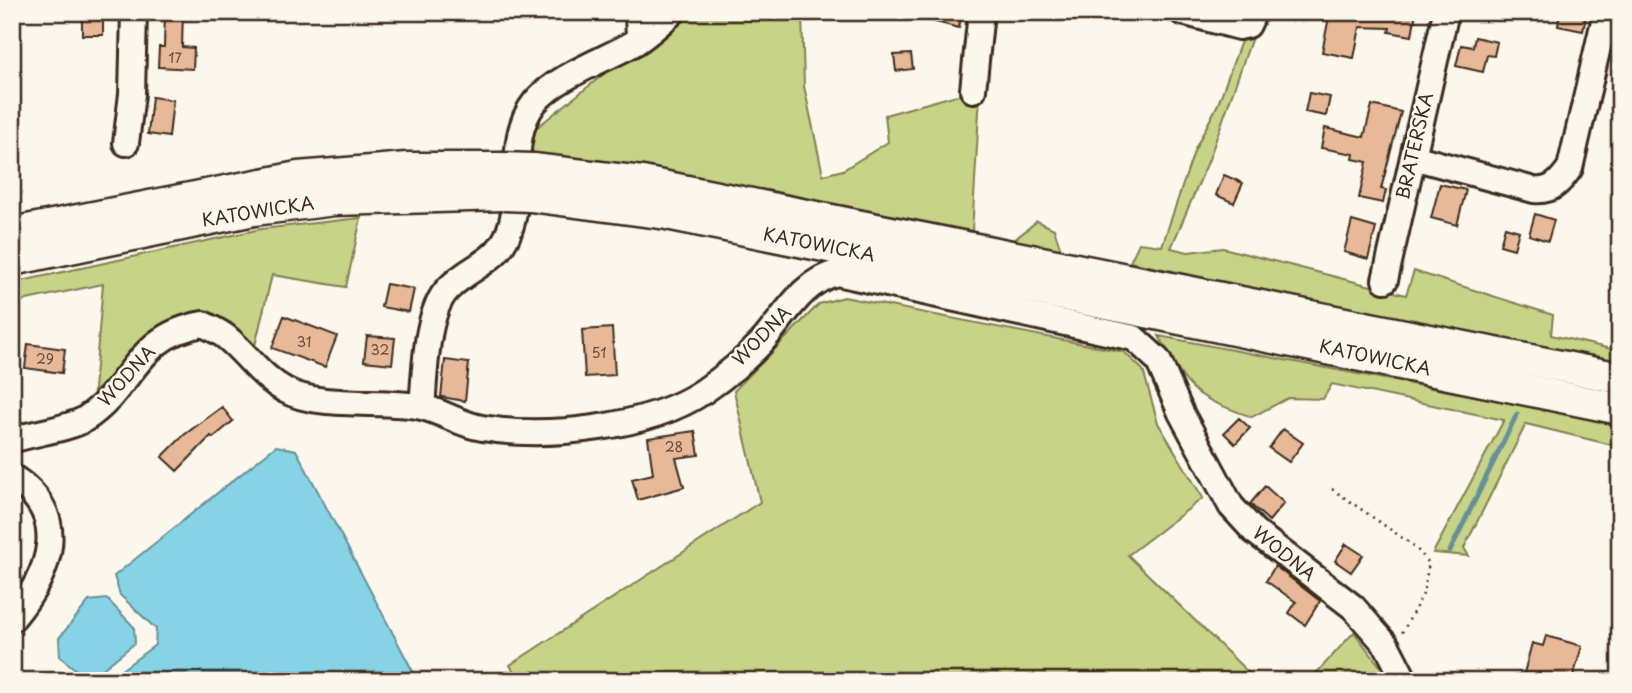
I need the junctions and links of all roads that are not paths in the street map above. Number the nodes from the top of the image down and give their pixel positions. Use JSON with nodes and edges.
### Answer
{"nodes":[{"id":1,"x":134,"y":12,"type":"edge"},
{"id":2,"x":638,"y":12,"type":"edge"},
{"id":3,"x":673,"y":12,"type":"edge"},
{"id":4,"x":981,"y":12,"type":"edge"},
{"id":5,"x":1254,"y":12,"type":"edge"},
{"id":6,"x":1446,"y":12,"type":"edge"},
{"id":7,"x":1606,"y":12,"type":"edge"},
{"id":8,"x":1193,"y":15,"type":"edge"},
{"id":9,"x":639,"y":40,"type":"junction"},
{"id":10,"x":973,"y":90,"type":"dead end"},
{"id":11,"x":126,"y":143,"type":"dead end"},
{"id":12,"x":1413,"y":157,"type":"junction"},
{"id":13,"x":517,"y":182,"type":"junction"},
{"id":14,"x":12,"y":233,"type":"edge"},
{"id":15,"x":12,"y":260,"type":"edge"},
{"id":16,"x":1385,"y":280,"type":"dead end"},
{"id":17,"x":1620,"y":378,"type":"edge"},
{"id":18,"x":422,"y":407,"type":"junction"},
{"id":19,"x":1620,"y":409,"type":"edge"},
{"id":20,"x":12,"y":440,"type":"edge"},
{"id":21,"x":12,"y":477,"type":"edge"},
{"id":22,"x":12,"y":619,"type":"edge"},
{"id":23,"x":1405,"y":681,"type":"edge"}],
"edges":[{"from":1,"to":11,"type":"street"},
{"from":2,"to":9,"type":"street"},
{"from":3,"to":9,"type":"street"},
{"from":4,"to":10,"type":"street"},
{"from":5,"to":8,"type":"street"},
{"from":6,"to":12,"type":"street","name":"BRATERSKA"},
{"from":7,"to":12,"type":"street"},
{"from":9,"to":18,"type":"street"},
{"from":12,"to":16,"type":"street","name":"BRATERSKA"},
{"from":13,"to":14,"type":"main road","name":"KATOWICKA"},
{"from":13,"to":15,"type":"main road","name":"KATOWICKA"},
{"from":13,"to":17,"type":"main road","name":"KATOWICKA"},
{"from":13,"to":19,"type":"main road","name":"KATOWICKA"},
{"from":18,"to":20,"type":"street","name":"WODNA"},
{"from":18,"to":23,"type":"street","name":"WODNA"},
{"from":21,"to":22,"type":"street"}]}
